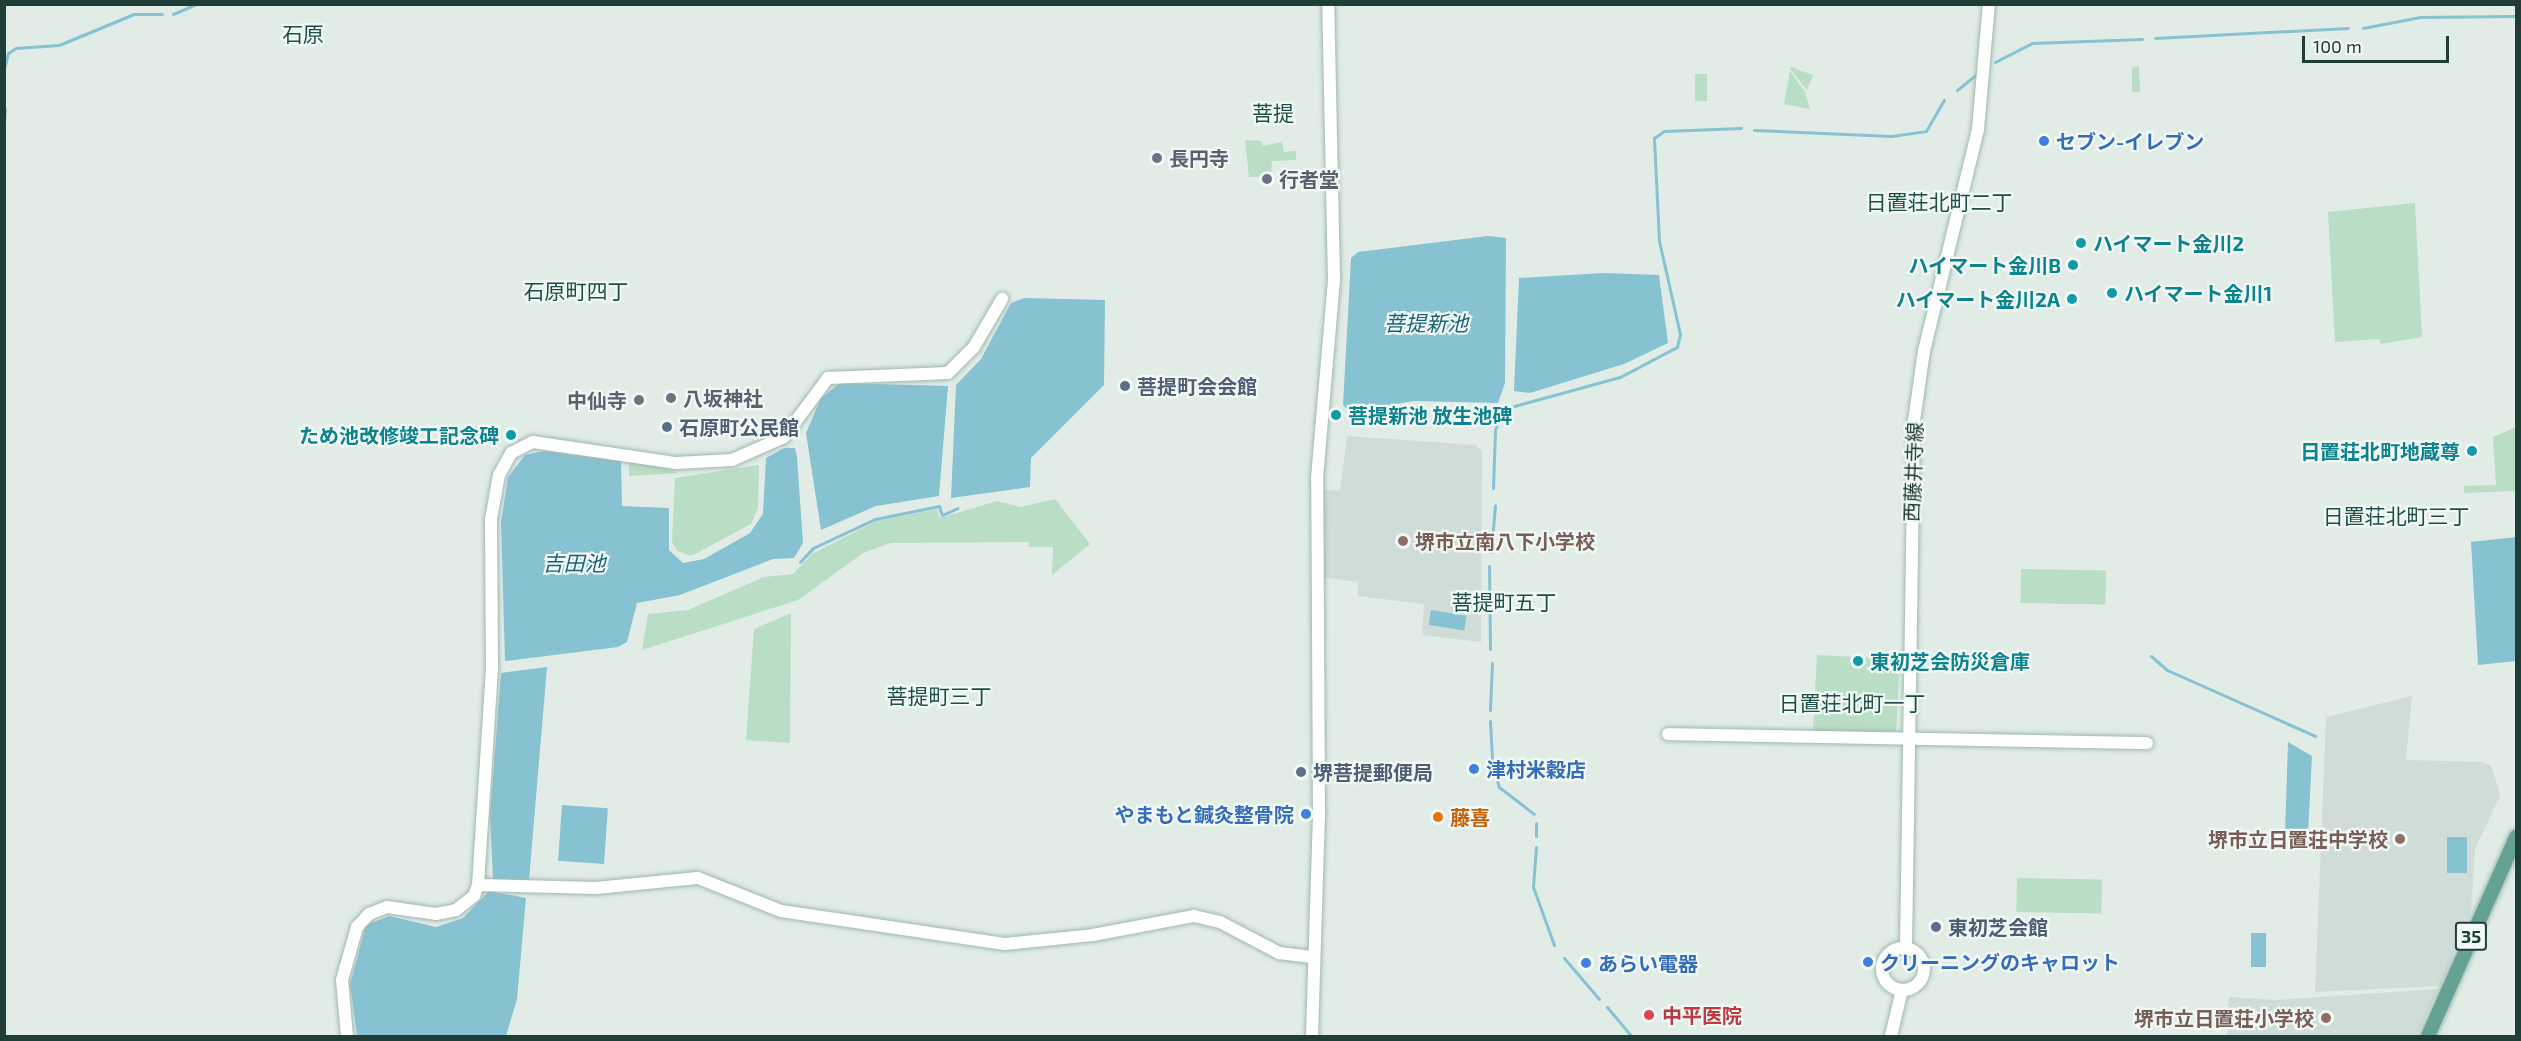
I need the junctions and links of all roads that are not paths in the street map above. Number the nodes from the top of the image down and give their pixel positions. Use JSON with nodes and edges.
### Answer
{"nodes":[{"id":1,"x":1328,"y":4,"type":"edge"},
{"id":2,"x":1989,"y":4,"type":"edge"},
{"id":3,"x":1002,"y":299,"type":"dead end"},
{"id":4,"x":1668,"y":734,"type":"dead end"},
{"id":5,"x":1908,"y":738,"type":"junction"},
{"id":6,"x":2147,"y":743,"type":"dead end"},
{"id":7,"x":2517,"y":837,"type":"edge"},
{"id":8,"x":478,"y":885,"type":"junction"},
{"id":9,"x":1906,"y":947,"type":"junction"},
{"id":10,"x":1314,"y":957,"type":"junction"},
{"id":11,"x":1902,"y":990,"type":"junction"},
{"id":12,"x":347,"y":1036,"type":"edge"},
{"id":13,"x":1312,"y":1036,"type":"edge"},
{"id":14,"x":1891,"y":1036,"type":"edge"},
{"id":15,"x":2428,"y":1036,"type":"edge"}],
"edges":[{"from":1,"to":10,"type":"street"},
{"from":2,"to":5,"type":"street","name":"西藤井寺線"},
{"from":3,"to":8,"type":"street"},
{"from":4,"to":5,"type":"street"},
{"from":5,"to":6,"type":"street"},
{"from":5,"to":9,"type":"street","name":"西藤井寺線"},
{"from":7,"to":15,"type":"main road","number":"35"},
{"from":8,"to":10,"type":"street"},
{"from":8,"to":12,"type":"street"},
{"from":9,"to":11,"type":"street"},
{"from":9,"to":11,"type":"street"},
{"from":10,"to":13,"type":"street"},
{"from":11,"to":14,"type":"street"}]}
